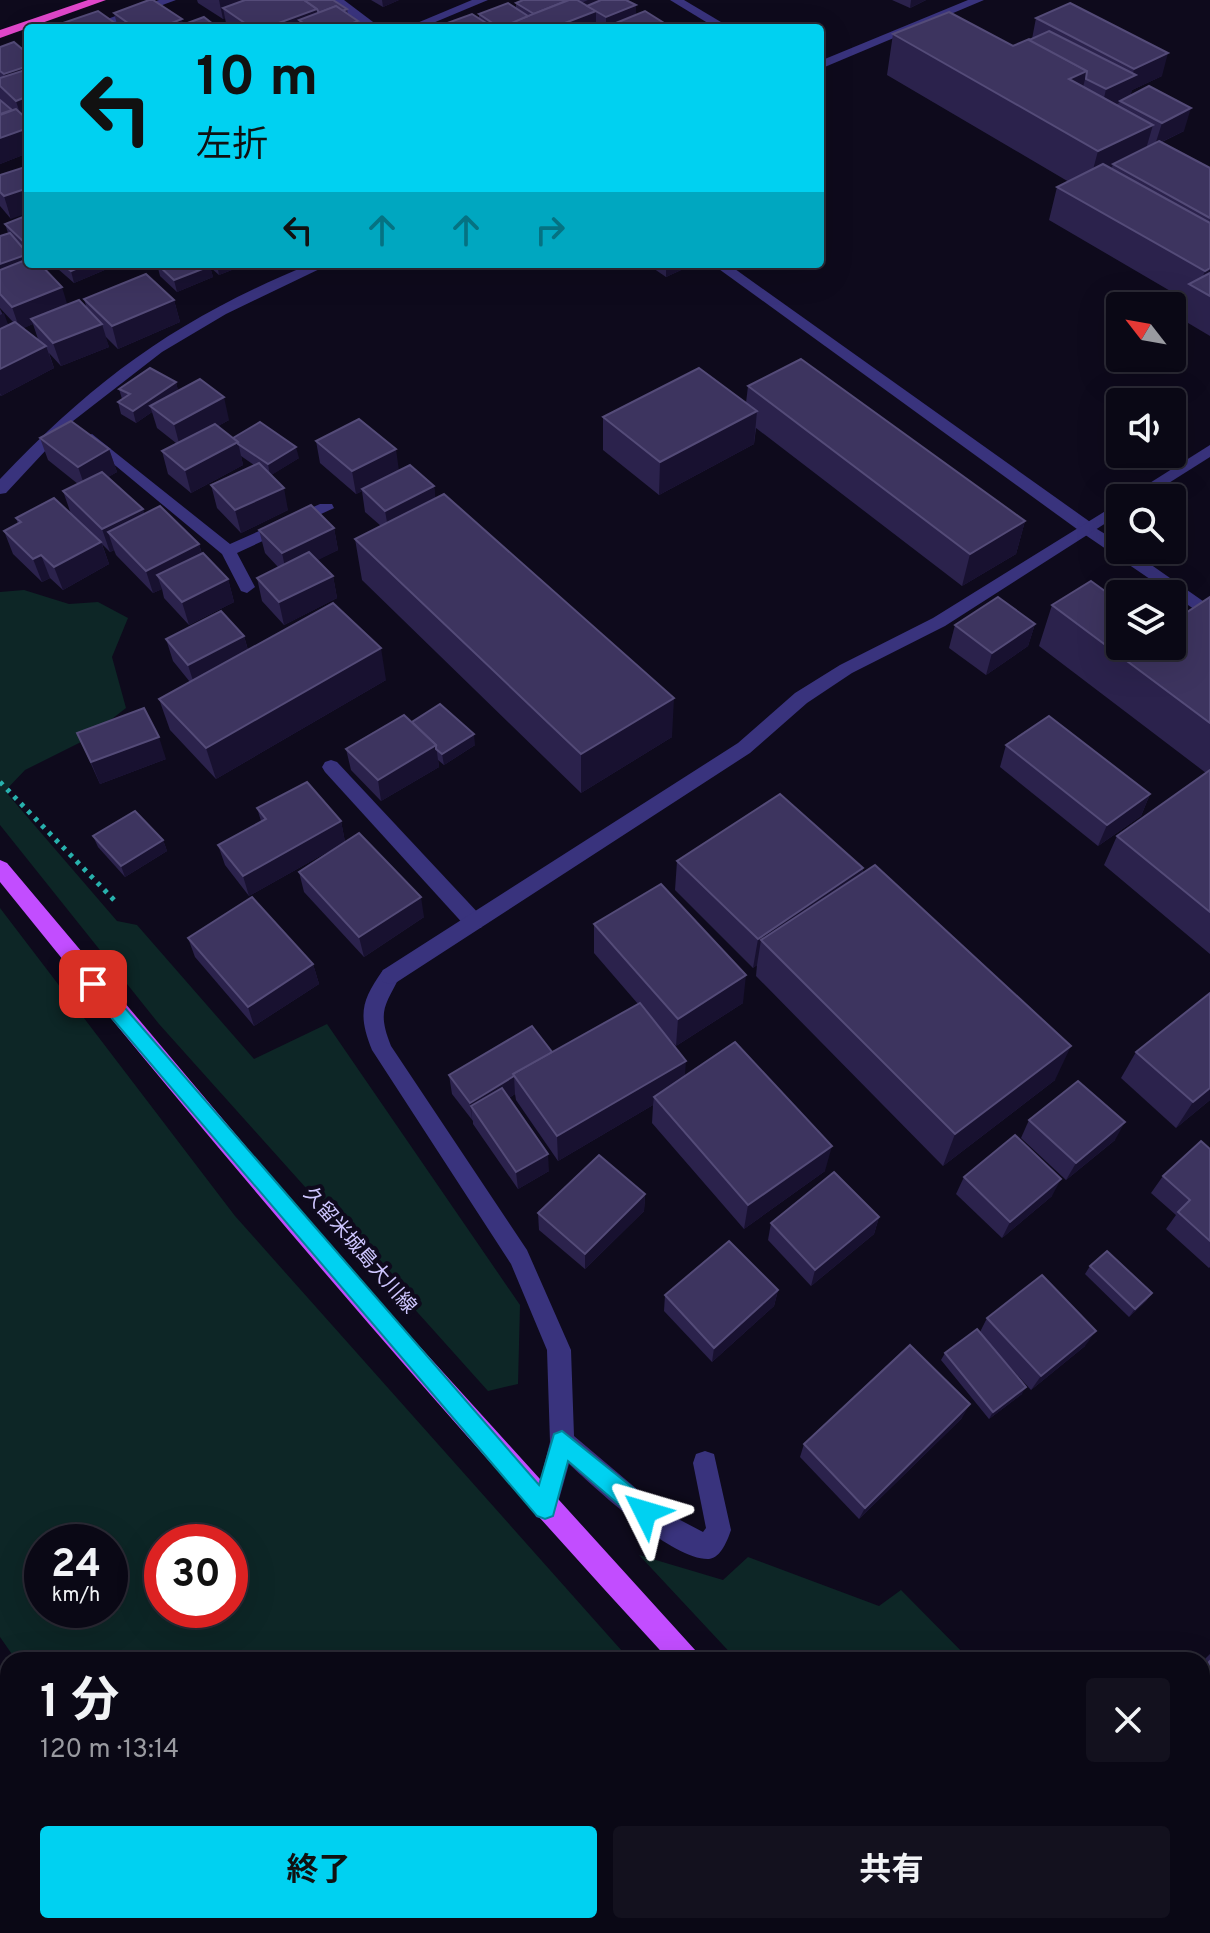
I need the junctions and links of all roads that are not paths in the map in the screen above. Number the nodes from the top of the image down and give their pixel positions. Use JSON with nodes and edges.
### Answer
{"nodes":[{"id":1,"x":78,"y":0,"type":"edge"},
{"id":2,"x":100,"y":0,"type":"edge"},
{"id":3,"x":170,"y":0,"type":"edge"},
{"id":4,"x":336,"y":0,"type":"edge"},
{"id":5,"x":482,"y":0,"type":"edge"},
{"id":6,"x":676,"y":0,"type":"edge"},
{"id":7,"x":978,"y":0,"type":"edge"},
{"id":8,"x":958,"y":3,"type":"edge"},
{"id":9,"x":24,"y":24,"type":"edge"},
{"id":10,"x":25,"y":24,"type":"edge"},
{"id":11,"x":101,"y":24,"type":"edge"},
{"id":12,"x":369,"y":24,"type":"edge"},
{"id":13,"x":421,"y":24,"type":"edge"},
{"id":14,"x":718,"y":24,"type":"edge"},
{"id":15,"x":0,"y":32,"type":"edge"},
{"id":16,"x":24,"y":50,"type":"edge"},
{"id":17,"x":0,"y":59,"type":"edge"},
{"id":18,"x":824,"y":63,"type":"edge"},
{"id":19,"x":312,"y":268,"type":"edge"},
{"id":20,"x":725,"y":268,"type":"edge"},
{"id":21,"x":67,"y":418,"type":"junction"},
{"id":22,"x":1210,"y":450,"type":"edge"},
{"id":23,"x":1156,"y":484,"type":"edge"},
{"id":24,"x":0,"y":489,"type":"edge"},
{"id":25,"x":326,"y":508,"type":"dead end"},
{"id":26,"x":1106,"y":516,"type":"edge"},
{"id":27,"x":1087,"y":528,"type":"junction"},
{"id":28,"x":228,"y":551,"type":"junction"},
{"id":29,"x":247,"y":587,"type":"dead end"},
{"id":30,"x":1210,"y":614,"type":"edge"},
{"id":31,"x":331,"y":767,"type":"dead end"},
{"id":32,"x":0,"y":868,"type":"edge"},
{"id":33,"x":474,"y":922,"type":"junction"},
{"id":34,"x":562,"y":1442,"type":"junction"},
{"id":35,"x":705,"y":1463,"type":"dead end"},
{"id":36,"x":545,"y":1508,"type":"junction"},
{"id":37,"x":680,"y":1652,"type":"edge"}],
"edges":[{"from":1,"to":15,"type":"highway"},
{"from":2,"to":10,"type":"highway"},
{"from":3,"to":11,"type":"street"},
{"from":4,"to":12,"type":"street"},
{"from":5,"to":13,"type":"street"},
{"from":6,"to":14,"type":"street"},
{"from":7,"to":8,"type":"street"},
{"from":8,"to":18,"type":"street"},
{"from":9,"to":15,"type":"highway"},
{"from":16,"to":17,"type":"street"},
{"from":19,"to":21,"type":"street"},
{"from":20,"to":27,"type":"street"},
{"from":21,"to":24,"type":"street"},
{"from":21,"to":28,"type":"street"},
{"from":22,"to":23,"type":"street"},
{"from":25,"to":28,"type":"street"},
{"from":26,"to":27,"type":"street"},
{"from":27,"to":30,"type":"street"},
{"from":27,"to":33,"type":"street"},
{"from":28,"to":29,"type":"street"},
{"from":31,"to":33,"type":"street"},
{"from":32,"to":36,"type":"main road","name":"久留米城島大川線"},
{"from":33,"to":34,"type":"street"},
{"from":34,"to":35,"type":"street"},
{"from":34,"to":36,"type":"street"},
{"from":36,"to":37,"type":"main road","name":"久留米城島大川線"}]}
